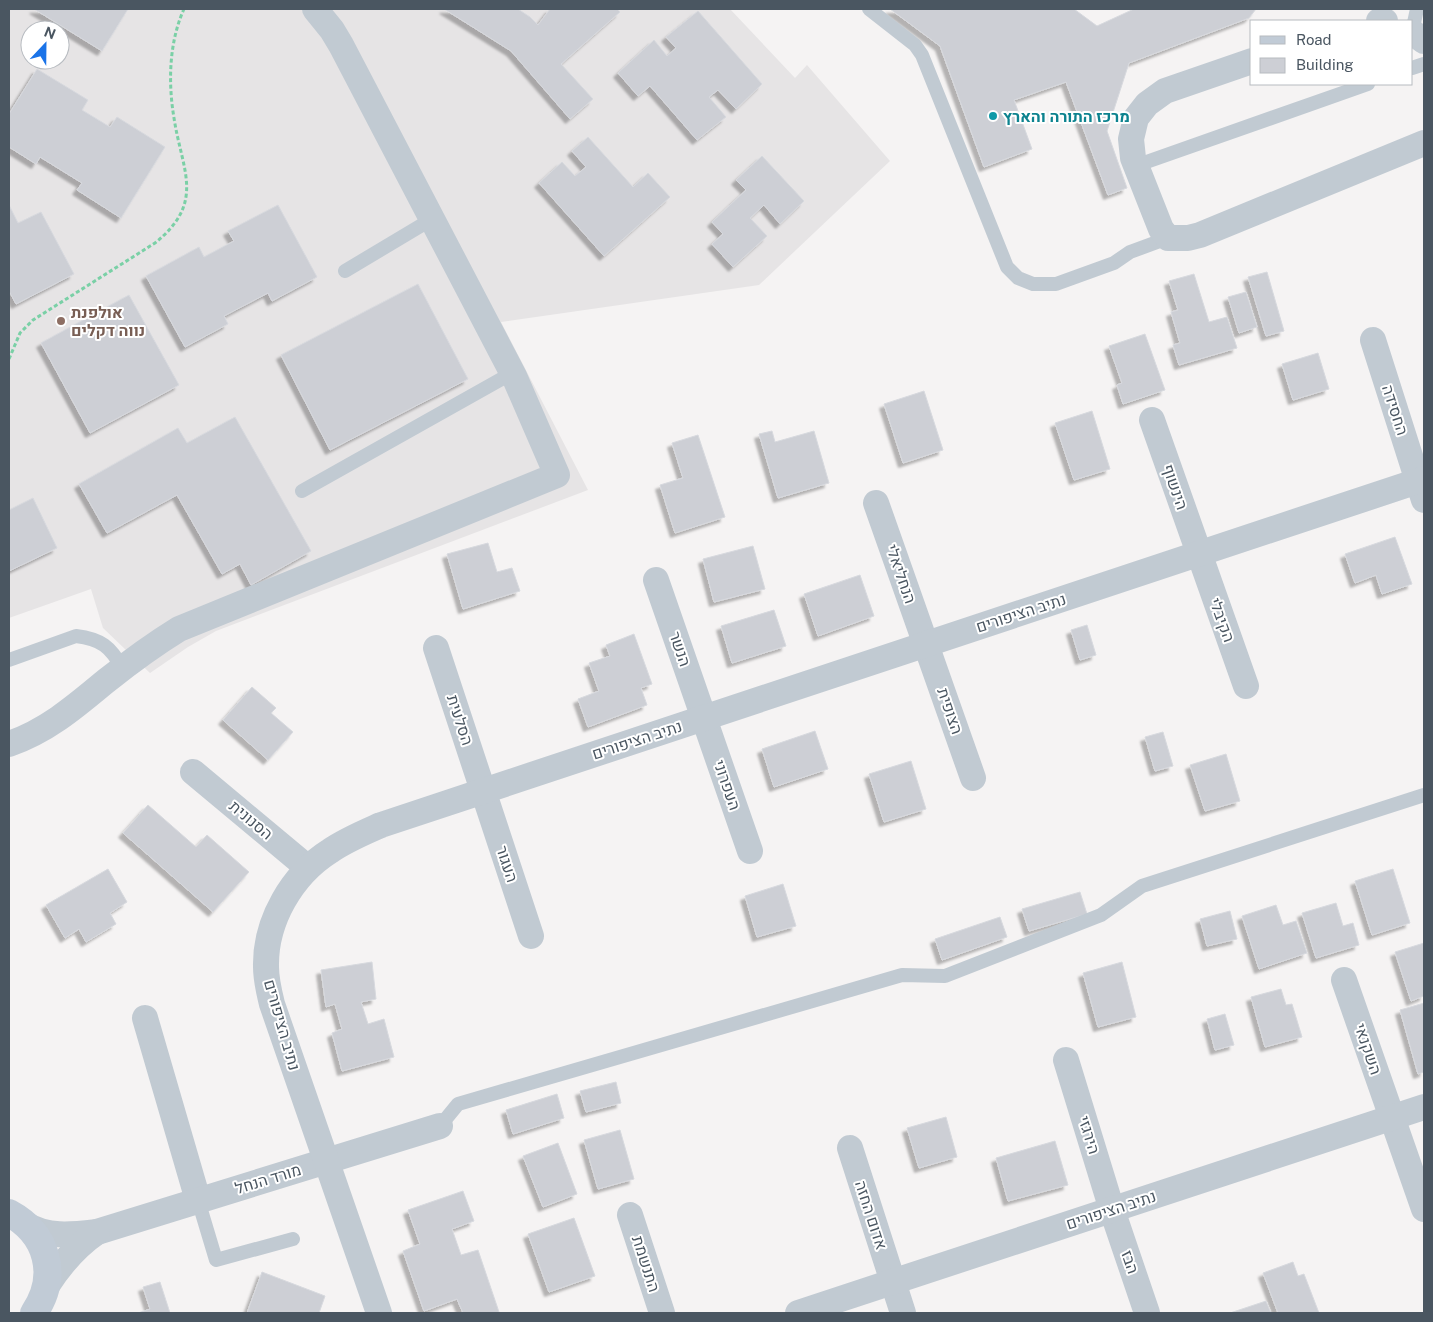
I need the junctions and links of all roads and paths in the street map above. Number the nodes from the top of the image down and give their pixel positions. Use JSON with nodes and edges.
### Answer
{"nodes":[{"id":1,"x":184,"y":9,"type":"edge"},
{"id":2,"x":315,"y":9,"type":"edge"},
{"id":3,"x":869,"y":9,"type":"edge"},
{"id":4,"x":1417,"y":9,"type":"edge"},
{"id":5,"x":1413,"y":27,"type":"edge"},
{"id":6,"x":1413,"y":33,"type":"edge"},
{"id":7,"x":1424,"y":41,"type":"edge"},
{"id":8,"x":1250,"y":62,"type":"edge"},
{"id":9,"x":1365,"y":85,"type":"edge"},
{"id":10,"x":1424,"y":143,"type":"edge"},
{"id":11,"x":1135,"y":166,"type":"junction"},
{"id":12,"x":432,"y":219,"type":"junction"},
{"id":13,"x":1168,"y":238,"type":"junction"},
{"id":14,"x":345,"y":271,"type":"dead end"},
{"id":15,"x":1373,"y":340,"type":"dead end"},
{"id":16,"x":9,"y":359,"type":"edge"},
{"id":17,"x":512,"y":373,"type":"junction"},
{"id":18,"x":1152,"y":420,"type":"dead end"},
{"id":19,"x":1422,"y":487,"type":"edge"},
{"id":20,"x":302,"y":491,"type":"dead end"},
{"id":21,"x":876,"y":503,"type":"dead end"},
{"id":22,"x":1199,"y":554,"type":"junction"},
{"id":23,"x":656,"y":580,"type":"dead end"},
{"id":24,"x":926,"y":644,"type":"junction"},
{"id":25,"x":436,"y":648,"type":"dead end"},
{"id":26,"x":9,"y":660,"type":"edge"},
{"id":27,"x":122,"y":668,"type":"junction"},
{"id":28,"x":1246,"y":686,"type":"dead end"},
{"id":29,"x":704,"y":718,"type":"junction"},
{"id":30,"x":9,"y":744,"type":"edge"},
{"id":31,"x":193,"y":772,"type":"dead end"},
{"id":32,"x":974,"y":778,"type":"dead end"},
{"id":33,"x":483,"y":791,"type":"junction"},
{"id":34,"x":1424,"y":795,"type":"edge"},
{"id":35,"x":750,"y":851,"type":"dead end"},
{"id":36,"x":308,"y":868,"type":"junction"},
{"id":37,"x":531,"y":936,"type":"dead end"},
{"id":38,"x":1344,"y":980,"type":"dead end"},
{"id":39,"x":145,"y":1018,"type":"dead end"},
{"id":40,"x":1066,"y":1060,"type":"dead end"},
{"id":41,"x":1424,"y":1107,"type":"edge"},
{"id":42,"x":1392,"y":1118,"type":"junction"},
{"id":43,"x":440,"y":1126,"type":"joint"},
{"id":44,"x":850,"y":1148,"type":"dead end"},
{"id":45,"x":326,"y":1161,"type":"junction"},
{"id":46,"x":198,"y":1200,"type":"junction"},
{"id":47,"x":1424,"y":1209,"type":"edge"},
{"id":48,"x":1112,"y":1210,"type":"junction"},
{"id":49,"x":630,"y":1215,"type":"dead end"},
{"id":50,"x":17,"y":1219,"type":"edge"},
{"id":51,"x":96,"y":1232,"type":"junction"},
{"id":52,"x":293,"y":1239,"type":"dead end"},
{"id":53,"x":893,"y":1282,"type":"junction"},
{"id":54,"x":38,"y":1305,"type":"edge"},
{"id":55,"x":378,"y":1313,"type":"edge"},
{"id":56,"x":662,"y":1313,"type":"edge"},
{"id":57,"x":798,"y":1313,"type":"edge"},
{"id":58,"x":903,"y":1313,"type":"edge"},
{"id":59,"x":1147,"y":1313,"type":"edge"}],
"edges":[{"from":1,"to":16,"type":"path"},
{"from":2,"to":12,"type":"street"},
{"from":3,"to":13,"type":"lane"},
{"from":4,"to":5,"type":"lane"},
{"from":6,"to":7,"type":"street"},
{"from":8,"to":11,"type":"street"},
{"from":9,"to":11,"type":"lane"},
{"from":10,"to":13,"type":"street"},
{"from":11,"to":13,"type":"street"},
{"from":12,"to":14,"type":"lane"},
{"from":12,"to":17,"type":"street"},
{"from":15,"to":19,"type":"street","name":"החסידה"},
{"from":17,"to":20,"type":"lane"},
{"from":17,"to":27,"type":"street"},
{"from":18,"to":22,"type":"street","name":"הינשוף"},
{"from":19,"to":22,"type":"street","name":"נתיב הציפורים"},
{"from":21,"to":24,"type":"street","name":"הנחליאלי"},
{"from":22,"to":24,"type":"street","name":"נתיב הציפורים"},
{"from":22,"to":28,"type":"street","name":"הקיבלי"},
{"from":23,"to":29,"type":"street","name":"הנשר"},
{"from":24,"to":29,"type":"street","name":"נתיב הציפורים"},
{"from":24,"to":32,"type":"street","name":"הצופית"},
{"from":25,"to":33,"type":"street","name":"הסלעית"},
{"from":26,"to":27,"type":"lane"},
{"from":27,"to":30,"type":"street"},
{"from":29,"to":33,"type":"street","name":"נתיב הציפורים"},
{"from":29,"to":35,"type":"street","name":"העפרוני"},
{"from":31,"to":36,"type":"street","name":"הסנונית"},
{"from":33,"to":36,"type":"street","name":"נתיב הציפורים"},
{"from":33,"to":37,"type":"street","name":"העגור"},
{"from":34,"to":43,"type":"lane"},
{"from":36,"to":45,"type":"street","name":"נתיב הציפורים"},
{"from":38,"to":42,"type":"street","name":"השקנאי"},
{"from":39,"to":46,"type":"street"},
{"from":40,"to":48,"type":"street","name":"הירגזי"},
{"from":41,"to":42,"type":"street","name":"נתיב הציפורים"},
{"from":42,"to":47,"type":"street","name":"השקנאי"},
{"from":42,"to":48,"type":"street","name":"נתיב הציפורים"},
{"from":43,"to":45,"type":"street","name":"מורד הנחל"},
{"from":44,"to":53,"type":"street","name":"אדום החזה"},
{"from":45,"to":46,"type":"street","name":"מורד הנחל"},
{"from":45,"to":55,"type":"street","name":"נתיב הציפורים"},
{"from":46,"to":51,"type":"street","name":"מורד הנחל"},
{"from":46,"to":52,"type":"lane"},
{"from":48,"to":53,"type":"street","name":"נתיב הציפורים"},
{"from":48,"to":59,"type":"street","name":"הבז"},
{"from":49,"to":56,"type":"street","name":"התנשמת"},
{"from":50,"to":51,"type":"street","name":"מורד הנחל"},
{"from":50,"to":54,"type":"street"},
{"from":51,"to":54,"type":"street","name":"מורד הנחל"},
{"from":53,"to":57,"type":"street","name":"נתיב הציפורים"},
{"from":53,"to":58,"type":"street","name":"אדום החזה"}]}
